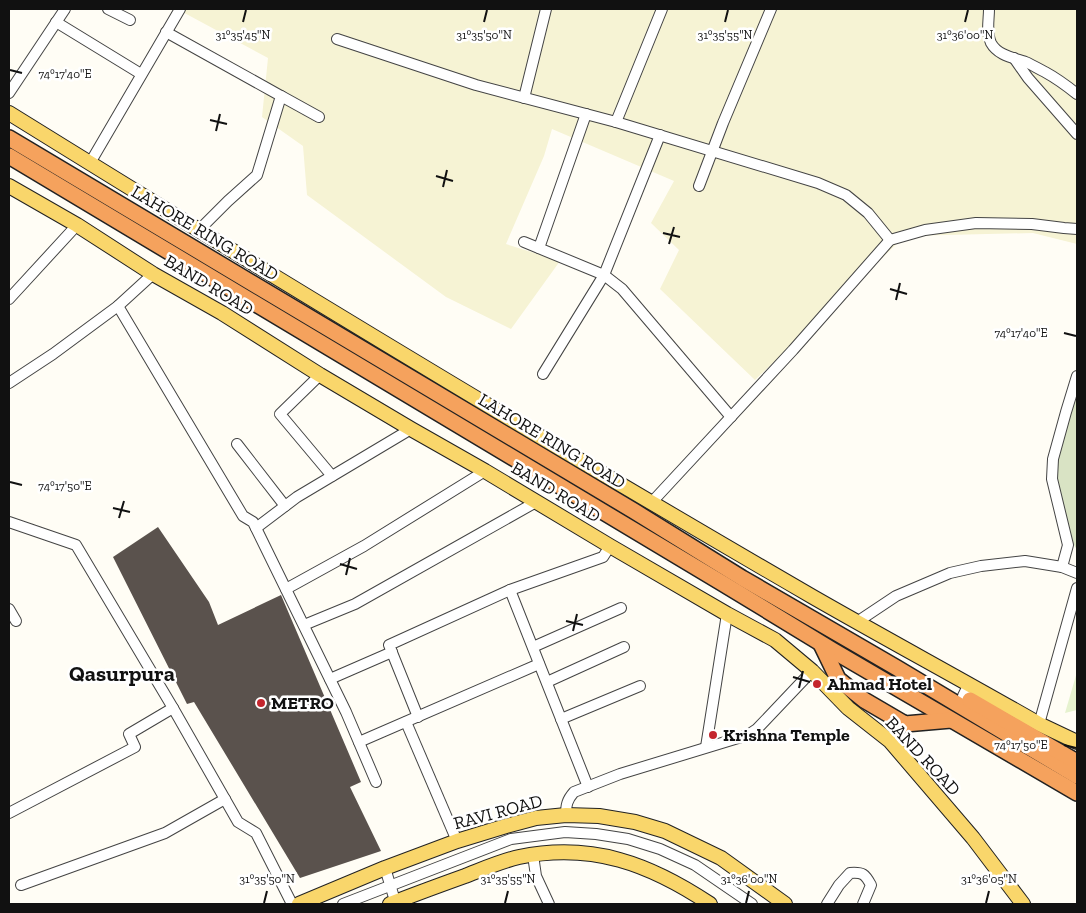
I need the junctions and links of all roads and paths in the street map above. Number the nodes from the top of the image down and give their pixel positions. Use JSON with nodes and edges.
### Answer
{"nodes":[{"id":1,"x":65,"y":9,"type":"edge"},
{"id":2,"x":108,"y":9,"type":"edge"},
{"id":3,"x":180,"y":9,"type":"edge"},
{"id":4,"x":546,"y":9,"type":"edge"},
{"id":5,"x":662,"y":9,"type":"edge"},
{"id":6,"x":771,"y":9,"type":"edge"},
{"id":7,"x":989,"y":9,"type":"edge"},
{"id":8,"x":130,"y":20,"type":"dead end"},
{"id":9,"x":56,"y":22,"type":"junction"},
{"id":10,"x":166,"y":32,"type":"junction"},
{"id":11,"x":337,"y":39,"type":"dead end"},
{"id":12,"x":1013,"y":58,"type":"junction"},
{"id":13,"x":141,"y":74,"type":"junction"},
{"id":14,"x":9,"y":93,"type":"edge"},
{"id":15,"x":1077,"y":94,"type":"edge"},
{"id":16,"x":281,"y":96,"type":"junction"},
{"id":17,"x":524,"y":98,"type":"junction"},
{"id":18,"x":9,"y":113,"type":"edge"},
{"id":19,"x":586,"y":114,"type":"junction"},
{"id":20,"x":319,"y":117,"type":"dead end"},
{"id":21,"x":616,"y":122,"type":"junction"},
{"id":22,"x":1077,"y":134,"type":"edge"},
{"id":23,"x":660,"y":135,"type":"junction"},
{"id":24,"x":9,"y":138,"type":"edge"},
{"id":25,"x":712,"y":151,"type":"junction"},
{"id":26,"x":9,"y":156,"type":"edge"},
{"id":27,"x":90,"y":163,"type":"junction"},
{"id":28,"x":9,"y":186,"type":"edge"},
{"id":29,"x":699,"y":186,"type":"dead end"},
{"id":30,"x":77,"y":225,"type":"junction"},
{"id":31,"x":1077,"y":229,"type":"edge"},
{"id":32,"x":200,"y":230,"type":"junction"},
{"id":33,"x":890,"y":240,"type":"junction"},
{"id":34,"x":524,"y":242,"type":"dead end"},
{"id":35,"x":539,"y":248,"type":"junction"},
{"id":36,"x":153,"y":274,"type":"junction"},
{"id":37,"x":604,"y":275,"type":"junction"},
{"id":38,"x":9,"y":299,"type":"edge"},
{"id":39,"x":118,"y":306,"type":"junction"},
{"id":40,"x":543,"y":374,"type":"dead end"},
{"id":41,"x":320,"y":376,"type":"junction"},
{"id":42,"x":1077,"y":376,"type":"edge"},
{"id":43,"x":9,"y":383,"type":"edge"},
{"id":44,"x":731,"y":417,"type":"junction"},
{"id":45,"x":411,"y":429,"type":"junction"},
{"id":46,"x":237,"y":444,"type":"dead end"},
{"id":47,"x":485,"y":471,"type":"junction"},
{"id":48,"x":332,"y":476,"type":"junction"},
{"id":49,"x":536,"y":502,"type":"junction"},
{"id":50,"x":652,"y":502,"type":"junction"},
{"id":51,"x":285,"y":506,"type":"junction"},
{"id":52,"x":9,"y":522,"type":"edge"},
{"id":53,"x":256,"y":528,"type":"junction"},
{"id":54,"x":610,"y":546,"type":"junction"},
{"id":55,"x":1062,"y":567,"type":"junction"},
{"id":56,"x":1077,"y":573,"type":"edge"},
{"id":57,"x":1077,"y":588,"type":"edge"},
{"id":58,"x":286,"y":589,"type":"junction"},
{"id":59,"x":510,"y":590,"type":"junction"},
{"id":60,"x":621,"y":608,"type":"dead end"},
{"id":61,"x":9,"y":609,"type":"edge"},
{"id":62,"x":727,"y":614,"type":"junction"},
{"id":63,"x":16,"y":621,"type":"dead end"},
{"id":64,"x":857,"y":622,"type":"junction"},
{"id":65,"x":304,"y":626,"type":"junction"},
{"id":66,"x":821,"y":644,"type":"junction"},
{"id":67,"x":533,"y":647,"type":"junction"},
{"id":68,"x":624,"y":647,"type":"dead end"},
{"id":69,"x":392,"y":652,"type":"junction"},
{"id":70,"x":539,"y":664,"type":"junction"},
{"id":71,"x":897,"y":668,"type":"junction"},
{"id":72,"x":812,"y":672,"type":"junction"},
{"id":73,"x":330,"y":679,"type":"junction"},
{"id":74,"x":547,"y":682,"type":"junction"},
{"id":75,"x":640,"y":686,"type":"dead end"},
{"id":76,"x":966,"y":690,"type":"junction"},
{"id":77,"x":173,"y":708,"type":"junction"},
{"id":78,"x":418,"y":717,"type":"junction"},
{"id":79,"x":562,"y":719,"type":"junction"},
{"id":80,"x":951,"y":720,"type":"junction"},
{"id":81,"x":406,"y":722,"type":"junction"},
{"id":82,"x":906,"y":724,"type":"junction"},
{"id":83,"x":1039,"y":724,"type":"junction"},
{"id":84,"x":890,"y":741,"type":"junction"},
{"id":85,"x":359,"y":742,"type":"junction"},
{"id":86,"x":1077,"y":742,"type":"edge"},
{"id":87,"x":706,"y":747,"type":"junction"},
{"id":88,"x":1077,"y":762,"type":"edge"},
{"id":89,"x":1077,"y":776,"type":"edge"},
{"id":90,"x":376,"y":782,"type":"dead end"},
{"id":91,"x":588,"y":786,"type":"junction"},
{"id":92,"x":1077,"y":793,"type":"edge"},
{"id":93,"x":225,"y":799,"type":"junction"},
{"id":94,"x":9,"y":813,"type":"edge"},
{"id":95,"x":566,"y":815,"type":"junction"},
{"id":96,"x":458,"y":841,"type":"junction"},
{"id":97,"x":533,"y":855,"type":"junction"},
{"id":98,"x":385,"y":868,"type":"junction"},
{"id":99,"x":21,"y":885,"type":"dead end"},
{"id":100,"x":391,"y":886,"type":"junction"},
{"id":101,"x":292,"y":904,"type":"edge"},
{"id":102,"x":299,"y":904,"type":"edge"},
{"id":103,"x":343,"y":904,"type":"edge"},
{"id":104,"x":394,"y":904,"type":"edge"},
{"id":105,"x":549,"y":904,"type":"edge"},
{"id":106,"x":710,"y":904,"type":"edge"},
{"id":107,"x":752,"y":904,"type":"edge"},
{"id":108,"x":784,"y":904,"type":"edge"},
{"id":109,"x":827,"y":904,"type":"edge"},
{"id":110,"x":863,"y":904,"type":"edge"},
{"id":111,"x":1023,"y":904,"type":"edge"}],
"edges":[{"from":1,"to":9,"type":"street"},
{"from":2,"to":8,"type":"street"},
{"from":3,"to":10,"type":"street"},
{"from":4,"to":17,"type":"street"},
{"from":5,"to":21,"type":"street"},
{"from":6,"to":25,"type":"street"},
{"from":7,"to":12,"type":"street"},
{"from":9,"to":13,"type":"street"},
{"from":9,"to":14,"type":"street"},
{"from":10,"to":13,"type":"street"},
{"from":10,"to":16,"type":"street"},
{"from":11,"to":17,"type":"street"},
{"from":12,"to":15,"type":"street"},
{"from":12,"to":22,"type":"street"},
{"from":13,"to":27,"type":"street"},
{"from":16,"to":20,"type":"street"},
{"from":16,"to":32,"type":"street"},
{"from":17,"to":19,"type":"street"},
{"from":18,"to":27,"type":"main road"},
{"from":19,"to":21,"type":"street"},
{"from":19,"to":35,"type":"street"},
{"from":21,"to":23,"type":"street"},
{"from":23,"to":25,"type":"street"},
{"from":23,"to":37,"type":"street"},
{"from":24,"to":71,"type":"highway","name":"LAHORE RING ROAD"},
{"from":25,"to":29,"type":"street"},
{"from":25,"to":33,"type":"street"},
{"from":26,"to":66,"type":"highway","name":"LAHORE RING ROAD"},
{"from":27,"to":32,"type":"main road"},
{"from":28,"to":30,"type":"main road","name":"BAND ROAD"},
{"from":30,"to":36,"type":"main road","name":"BAND ROAD"},
{"from":30,"to":38,"type":"street"},
{"from":31,"to":33,"type":"street"},
{"from":32,"to":50,"type":"main road"},
{"from":33,"to":44,"type":"street"},
{"from":34,"to":35,"type":"street"},
{"from":35,"to":37,"type":"street"},
{"from":36,"to":39,"type":"street"},
{"from":36,"to":41,"type":"main road","name":"BAND ROAD"},
{"from":37,"to":40,"type":"street"},
{"from":37,"to":44,"type":"street"},
{"from":39,"to":43,"type":"street"},
{"from":39,"to":53,"type":"street"},
{"from":41,"to":45,"type":"main road","name":"BAND ROAD"},
{"from":41,"to":48,"type":"street"},
{"from":42,"to":55,"type":"street"},
{"from":44,"to":50,"type":"street"},
{"from":45,"to":47,"type":"main road","name":"BAND ROAD"},
{"from":45,"to":48,"type":"street"},
{"from":46,"to":51,"type":"street"},
{"from":47,"to":49,"type":"main road","name":"BAND ROAD"},
{"from":47,"to":58,"type":"street"},
{"from":48,"to":51,"type":"street"},
{"from":49,"to":54,"type":"main road","name":"BAND ROAD"},
{"from":49,"to":65,"type":"street"},
{"from":50,"to":64,"type":"main road"},
{"from":51,"to":53,"type":"street"},
{"from":52,"to":77,"type":"street"},
{"from":53,"to":58,"type":"street"},
{"from":54,"to":59,"type":"street"},
{"from":54,"to":62,"type":"main road","name":"BAND ROAD"},
{"from":55,"to":56,"type":"street"},
{"from":55,"to":64,"type":"street"},
{"from":57,"to":83,"type":"street"},
{"from":58,"to":65,"type":"street"},
{"from":59,"to":67,"type":"street"},
{"from":59,"to":69,"type":"street"},
{"from":60,"to":67,"type":"street"},
{"from":61,"to":63,"type":"street"},
{"from":62,"to":72,"type":"main road","name":"BAND ROAD"},
{"from":62,"to":87,"type":"street"},
{"from":64,"to":76,"type":"main road"},
{"from":65,"to":73,"type":"street"},
{"from":66,"to":80,"type":"highway","name":"LAHORE RING ROAD"},
{"from":66,"to":82,"type":"highway"},
{"from":67,"to":70,"type":"street"},
{"from":68,"to":74,"type":"street"},
{"from":69,"to":73,"type":"street"},
{"from":69,"to":78,"type":"street"},
{"from":70,"to":74,"type":"street"},
{"from":70,"to":78,"type":"street"},
{"from":71,"to":76,"type":"highway"},
{"from":71,"to":89,"type":"highway","name":"LAHORE RING ROAD"},
{"from":72,"to":84,"type":"main road","name":"BAND ROAD"},
{"from":72,"to":87,"type":"street"},
{"from":73,"to":85,"type":"street"},
{"from":74,"to":79,"type":"street"},
{"from":75,"to":79,"type":"street"},
{"from":76,"to":83,"type":"main road"},
{"from":76,"to":88,"type":"highway"},
{"from":77,"to":93,"type":"street"},
{"from":77,"to":94,"type":"street"},
{"from":78,"to":81,"type":"street"},
{"from":79,"to":91,"type":"street"},
{"from":80,"to":82,"type":"highway"},
{"from":80,"to":92,"type":"highway","name":"LAHORE RING ROAD"},
{"from":81,"to":85,"type":"street"},
{"from":81,"to":96,"type":"street"},
{"from":82,"to":84,"type":"street"},
{"from":83,"to":86,"type":"main road"},
{"from":84,"to":111,"type":"main road","name":"BAND ROAD"},
{"from":85,"to":90,"type":"street"},
{"from":87,"to":91,"type":"street"},
{"from":91,"to":95,"type":"street"},
{"from":93,"to":99,"type":"street"},
{"from":93,"to":101,"type":"street"},
{"from":95,"to":96,"type":"main road","name":"RAVI ROAD"},
{"from":95,"to":108,"type":"main road","name":"RAVI ROAD"},
{"from":96,"to":98,"type":"main road","name":"RAVI ROAD"},
{"from":97,"to":104,"type":"main road"},
{"from":97,"to":105,"type":"street"},
{"from":97,"to":106,"type":"main road"},
{"from":98,"to":100,"type":"street"},
{"from":98,"to":102,"type":"main road","name":"RAVI ROAD"},
{"from":100,"to":103,"type":"street"},
{"from":100,"to":104,"type":"street"},
{"from":100,"to":107,"type":"street"},
{"from":109,"to":110,"type":"street"}]}
